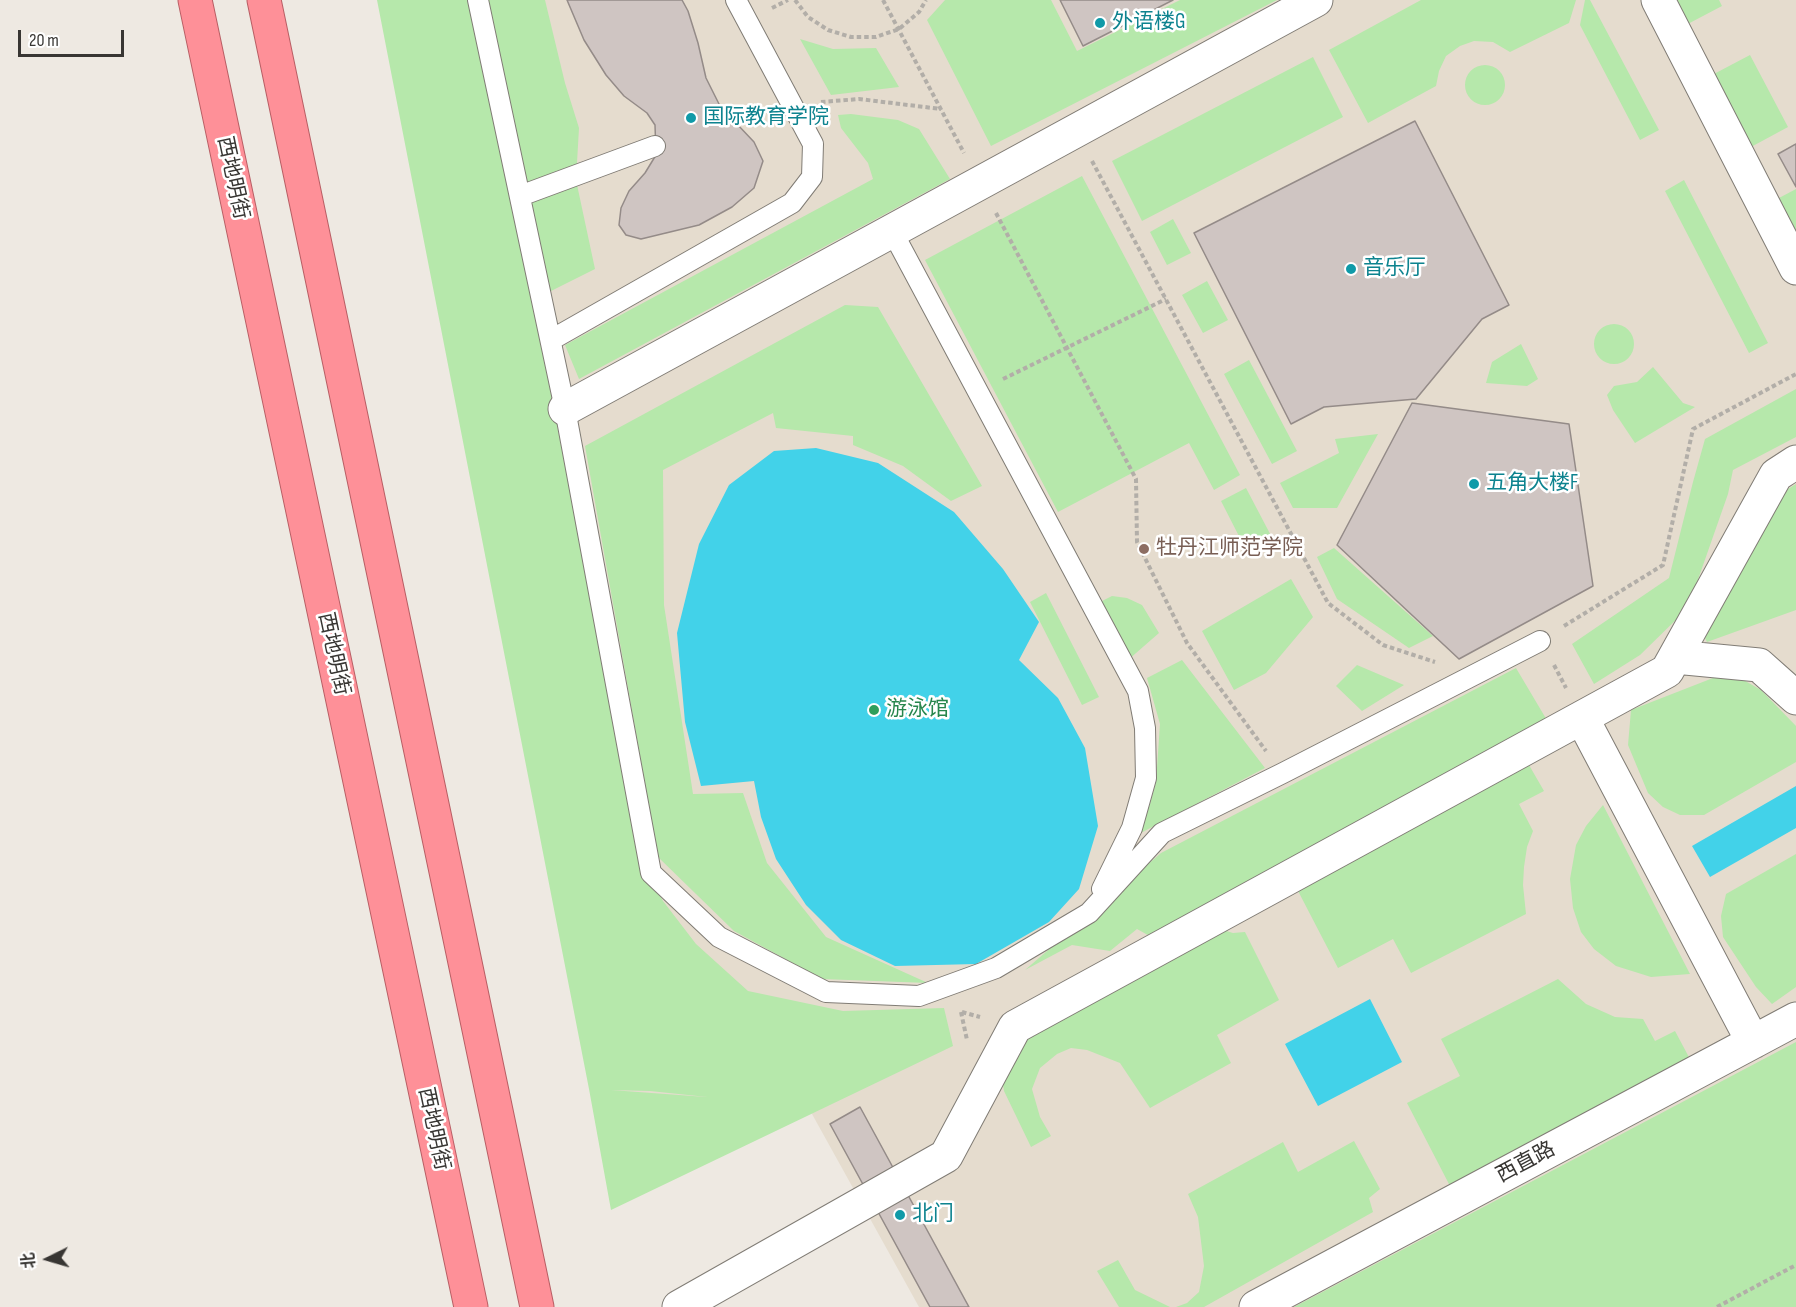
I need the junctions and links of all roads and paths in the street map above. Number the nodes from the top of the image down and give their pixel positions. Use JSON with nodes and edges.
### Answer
{"nodes":[{"id":1,"x":195,"y":0,"type":"edge"},
{"id":2,"x":264,"y":0,"type":"edge"},
{"id":3,"x":478,"y":0,"type":"edge"},
{"id":4,"x":736,"y":0,"type":"edge"},
{"id":5,"x":795,"y":0,"type":"edge"},
{"id":6,"x":884,"y":0,"type":"edge"},
{"id":7,"x":926,"y":0,"type":"edge"},
{"id":8,"x":1316,"y":0,"type":"edge"},
{"id":9,"x":1658,"y":0,"type":"edge"},
{"id":10,"x":899,"y":28,"type":"junction"},
{"id":11,"x":793,"y":104,"type":"junction"},
{"id":12,"x":941,"y":109,"type":"junction"},
{"id":13,"x":950,"y":125,"type":"dead end"},
{"id":14,"x":1076,"y":131,"type":"junction"},
{"id":15,"x":656,"y":146,"type":"dead end"},
{"id":16,"x":980,"y":183,"type":"junction"},
{"id":17,"x":520,"y":196,"type":"junction"},
{"id":18,"x":892,"y":231,"type":"junction"},
{"id":19,"x":1796,"y":268,"type":"edge"},
{"id":20,"x":1166,"y":299,"type":"junction"},
{"id":21,"x":551,"y":340,"type":"junction"},
{"id":22,"x":1067,"y":348,"type":"junction"},
{"id":23,"x":1796,"y":374,"type":"edge"},
{"id":24,"x":978,"y":392,"type":"junction"},
{"id":25,"x":565,"y":409,"type":"junction"},
{"id":26,"x":1796,"y":462,"type":"edge"},
{"id":27,"x":1540,"y":640,"type":"junction"},
{"id":28,"x":1675,"y":657,"type":"junction"},
{"id":29,"x":1474,"y":675,"type":"junction"},
{"id":30,"x":1796,"y":698,"type":"edge"},
{"id":31,"x":1582,"y":718,"type":"junction"},
{"id":32,"x":1283,"y":773,"type":"junction"},
{"id":33,"x":1089,"y":913,"type":"junction"},
{"id":34,"x":1796,"y":1019,"type":"edge"},
{"id":35,"x":1753,"y":1042,"type":"junction"},
{"id":36,"x":1796,"y":1265,"type":"edge"},
{"id":37,"x":471,"y":1307,"type":"edge"},
{"id":38,"x":537,"y":1307,"type":"edge"},
{"id":39,"x":679,"y":1307,"type":"edge"},
{"id":40,"x":1256,"y":1307,"type":"edge"},
{"id":41,"x":1717,"y":1307,"type":"edge"}],
"edges":[{"from":1,"to":37,"type":"highway","name":"西地明街"},
{"from":2,"to":38,"type":"highway"},
{"from":3,"to":17,"type":"lane"},
{"from":4,"to":11,"type":"lane"},
{"from":5,"to":10,"type":"path"},
{"from":6,"to":10,"type":"path"},
{"from":7,"to":10,"type":"path"},
{"from":8,"to":14,"type":"street"},
{"from":9,"to":19,"type":"street"},
{"from":10,"to":12,"type":"path"},
{"from":11,"to":12,"type":"path"},
{"from":11,"to":21,"type":"lane"},
{"from":12,"to":13,"type":"path"},
{"from":14,"to":16,"type":"street"},
{"from":14,"to":20,"type":"path"},
{"from":15,"to":17,"type":"lane"},
{"from":16,"to":18,"type":"street"},
{"from":16,"to":22,"type":"path"},
{"from":17,"to":21,"type":"lane"},
{"from":18,"to":24,"type":"lane"},
{"from":18,"to":25,"type":"street"},
{"from":20,"to":22,"type":"path"},
{"from":20,"to":29,"type":"path"},
{"from":21,"to":25,"type":"lane"},
{"from":22,"to":24,"type":"path"},
{"from":22,"to":32,"type":"path"},
{"from":23,"to":27,"type":"path"},
{"from":24,"to":33,"type":"lane"},
{"from":25,"to":33,"type":"lane"},
{"from":26,"to":28,"type":"street"},
{"from":27,"to":29,"type":"lane"},
{"from":27,"to":31,"type":"path"},
{"from":28,"to":30,"type":"street"},
{"from":28,"to":31,"type":"street"},
{"from":29,"to":32,"type":"lane"},
{"from":31,"to":35,"type":"street"},
{"from":31,"to":39,"type":"street"},
{"from":32,"to":33,"type":"lane"},
{"from":34,"to":35,"type":"street","name":"西直路"},
{"from":35,"to":40,"type":"street","name":"西直路"},
{"from":36,"to":41,"type":"path"}]}
